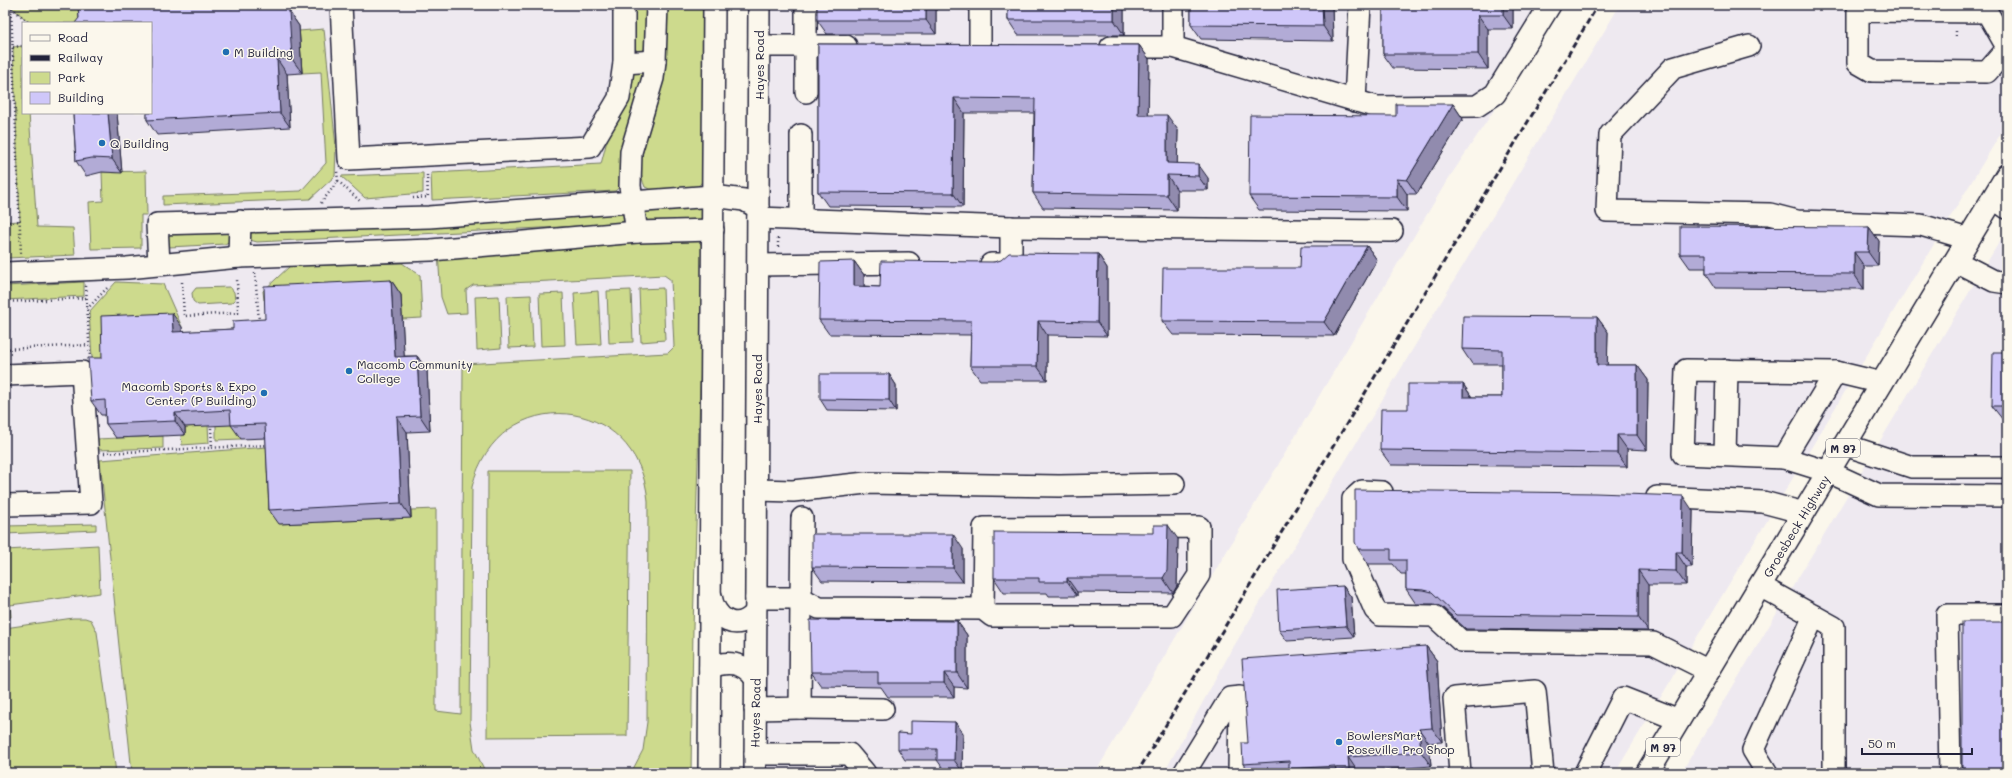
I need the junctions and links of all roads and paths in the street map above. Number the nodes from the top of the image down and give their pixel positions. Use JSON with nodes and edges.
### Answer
{"nodes":[{"id":1,"x":8,"y":5,"type":"edge"},
{"id":2,"x":341,"y":5,"type":"edge"},
{"id":3,"x":624,"y":5,"type":"edge"},
{"id":4,"x":657,"y":5,"type":"edge"},
{"id":5,"x":714,"y":5,"type":"edge"},
{"id":6,"x":759,"y":5,"type":"edge"},
{"id":7,"x":806,"y":5,"type":"edge"},
{"id":8,"x":980,"y":5,"type":"edge"},
{"id":9,"x":1173,"y":5,"type":"edge"},
{"id":10,"x":1360,"y":5,"type":"edge"},
{"id":11,"x":1550,"y":5,"type":"edge"},
{"id":12,"x":11,"y":8,"type":"junction"},
{"id":13,"x":28,"y":22,"type":"edge"},
{"id":14,"x":22,"y":46,"type":"edge"},
{"id":15,"x":759,"y":46,"type":"junction"},
{"id":16,"x":806,"y":46,"type":"junction"},
{"id":17,"x":861,"y":46,"type":"edge"},
{"id":18,"x":1003,"y":46,"type":"edge"},
{"id":19,"x":1749,"y":46,"type":"dead end"},
{"id":20,"x":13,"y":47,"type":"junction"},
{"id":21,"x":1095,"y":47,"type":"edge"},
{"id":22,"x":1172,"y":47,"type":"junction"},
{"id":23,"x":2007,"y":48,"type":"edge"},
{"id":24,"x":655,"y":61,"type":"junction"},
{"id":25,"x":624,"y":62,"type":"junction"},
{"id":26,"x":806,"y":92,"type":"dead end"},
{"id":27,"x":1355,"y":101,"type":"junction"},
{"id":28,"x":801,"y":135,"type":"dead end"},
{"id":29,"x":2006,"y":178,"type":"edge"},
{"id":30,"x":713,"y":196,"type":"junction"},
{"id":31,"x":633,"y":201,"type":"junction"},
{"id":32,"x":2000,"y":203,"type":"edge"},
{"id":33,"x":758,"y":213,"type":"junction"},
{"id":34,"x":801,"y":220,"type":"junction"},
{"id":35,"x":20,"y":221,"type":"junction"},
{"id":36,"x":240,"y":221,"type":"junction"},
{"id":37,"x":5,"y":222,"type":"edge"},
{"id":38,"x":1011,"y":226,"type":"junction"},
{"id":39,"x":713,"y":230,"type":"junction"},
{"id":40,"x":1392,"y":231,"type":"dead end"},
{"id":41,"x":636,"y":232,"type":"junction"},
{"id":42,"x":1968,"y":239,"type":"junction"},
{"id":43,"x":21,"y":257,"type":"dead end"},
{"id":44,"x":1955,"y":261,"type":"junction"},
{"id":45,"x":247,"y":263,"type":"junction"},
{"id":46,"x":925,"y":263,"type":"edge"},
{"id":47,"x":159,"y":264,"type":"junction"},
{"id":48,"x":973,"y":264,"type":"edge"},
{"id":49,"x":758,"y":265,"type":"junction"},
{"id":50,"x":5,"y":273,"type":"edge"},
{"id":51,"x":237,"y":279,"type":"dead end"},
{"id":52,"x":182,"y":282,"type":"dead end"},
{"id":53,"x":111,"y":283,"type":"dead end"},
{"id":54,"x":2007,"y":283,"type":"edge"},
{"id":55,"x":87,"y":298,"type":"dead end"},
{"id":56,"x":5,"y":302,"type":"edge"},
{"id":57,"x":87,"y":310,"type":"dead end"},
{"id":58,"x":265,"y":321,"type":"edge"},
{"id":59,"x":89,"y":345,"type":"dead end"},
{"id":60,"x":5,"y":349,"type":"edge"},
{"id":61,"x":1727,"y":370,"type":"junction"},
{"id":62,"x":1836,"y":372,"type":"junction"},
{"id":63,"x":5,"y":375,"type":"edge"},
{"id":64,"x":1882,"y":383,"type":"junction"},
{"id":65,"x":211,"y":428,"type":"dead end"},
{"id":66,"x":1845,"y":445,"type":"junction"},
{"id":67,"x":271,"y":446,"type":"edge"},
{"id":68,"x":212,"y":448,"type":"junction"},
{"id":69,"x":103,"y":454,"type":"dead end"},
{"id":70,"x":1725,"y":455,"type":"junction"},
{"id":71,"x":1784,"y":458,"type":"junction"},
{"id":72,"x":2007,"y":466,"type":"edge"},
{"id":73,"x":1829,"y":472,"type":"junction"},
{"id":74,"x":1174,"y":484,"type":"dead end"},
{"id":75,"x":756,"y":490,"type":"junction"},
{"id":76,"x":1402,"y":492,"type":"edge"},
{"id":77,"x":2007,"y":496,"type":"edge"},
{"id":78,"x":1637,"y":497,"type":"edge"},
{"id":79,"x":5,"y":505,"type":"edge"},
{"id":80,"x":1804,"y":513,"type":"junction"},
{"id":81,"x":802,"y":518,"type":"dead end"},
{"id":82,"x":1760,"y":586,"type":"junction"},
{"id":83,"x":710,"y":589,"type":"junction"},
{"id":84,"x":802,"y":598,"type":"junction"},
{"id":85,"x":755,"y":606,"type":"junction"},
{"id":86,"x":983,"y":609,"type":"junction"},
{"id":87,"x":2007,"y":615,"type":"edge"},
{"id":88,"x":1814,"y":616,"type":"junction"},
{"id":89,"x":710,"y":668,"type":"junction"},
{"id":90,"x":1709,"y":670,"type":"junction"},
{"id":91,"x":756,"y":678,"type":"junction"},
{"id":92,"x":800,"y":708,"type":"junction"},
{"id":93,"x":755,"y":709,"type":"junction"},
{"id":94,"x":882,"y":709,"type":"dead end"},
{"id":95,"x":1679,"y":720,"type":"junction"},
{"id":96,"x":755,"y":764,"type":"edge"},
{"id":97,"x":709,"y":773,"type":"edge"},
{"id":98,"x":865,"y":773,"type":"edge"},
{"id":99,"x":1184,"y":773,"type":"edge"},
{"id":100,"x":1239,"y":773,"type":"edge"},
{"id":101,"x":1460,"y":773,"type":"edge"},
{"id":102,"x":1543,"y":773,"type":"edge"},
{"id":103,"x":1585,"y":773,"type":"edge"},
{"id":104,"x":1647,"y":773,"type":"edge"},
{"id":105,"x":1767,"y":773,"type":"edge"},
{"id":106,"x":1834,"y":773,"type":"edge"},
{"id":107,"x":1950,"y":773,"type":"edge"}],
"edges":[{"from":1,"to":12,"type":"path"},
{"from":2,"to":25,"type":"street"},
{"from":3,"to":25,"type":"street"},
{"from":4,"to":24,"type":"street"},
{"from":5,"to":30,"type":"street"},
{"from":6,"to":15,"type":"street","name":"Hayes Road"},
{"from":7,"to":16,"type":"street"},
{"from":8,"to":18,"type":"street"},
{"from":9,"to":22,"type":"street"},
{"from":10,"to":27,"type":"street"},
{"from":11,"to":27,"type":"street"},
{"from":12,"to":13,"type":"path"},
{"from":12,"to":20,"type":"path"},
{"from":14,"to":20,"type":"path"},
{"from":15,"to":16,"type":"street"},
{"from":15,"to":33,"type":"street","name":"Hayes Road"},
{"from":16,"to":17,"type":"street"},
{"from":16,"to":26,"type":"street"},
{"from":19,"to":42,"type":"street"},
{"from":20,"to":35,"type":"path"},
{"from":21,"to":22,"type":"street"},
{"from":22,"to":27,"type":"street"},
{"from":23,"to":23,"type":"street"},
{"from":24,"to":25,"type":"street"},
{"from":24,"to":31,"type":"street"},
{"from":28,"to":34,"type":"street"},
{"from":29,"to":32,"type":"main road","name":"Groesbeck Highway","number":"M 97"},
{"from":30,"to":31,"type":"street"},
{"from":30,"to":33,"type":"street"},
{"from":30,"to":39,"type":"street"},
{"from":31,"to":36,"type":"street"},
{"from":31,"to":41,"type":"street"},
{"from":32,"to":42,"type":"main road","name":"Groesbeck Highway","number":"M 97"},
{"from":33,"to":34,"type":"street"},
{"from":33,"to":49,"type":"street","name":"Hayes Road"},
{"from":34,"to":38,"type":"street"},
{"from":35,"to":37,"type":"path"},
{"from":35,"to":43,"type":"path"},
{"from":36,"to":45,"type":"street"},
{"from":36,"to":47,"type":"street"},
{"from":38,"to":40,"type":"street"},
{"from":38,"to":48,"type":"street"},
{"from":39,"to":41,"type":"street"},
{"from":39,"to":83,"type":"street"},
{"from":41,"to":45,"type":"street"},
{"from":42,"to":44,"type":"main road","name":"Groesbeck Highway","number":"M 97"},
{"from":44,"to":54,"type":"street"},
{"from":44,"to":64,"type":"main road","name":"Groesbeck Highway","number":"M 97"},
{"from":45,"to":47,"type":"street"},
{"from":45,"to":58,"type":"path"},
{"from":46,"to":49,"type":"street"},
{"from":47,"to":50,"type":"street"},
{"from":49,"to":75,"type":"street","name":"Hayes Road"},
{"from":51,"to":52,"type":"path"},
{"from":53,"to":57,"type":"path"},
{"from":55,"to":56,"type":"path"},
{"from":59,"to":60,"type":"path"},
{"from":61,"to":62,"type":"street"},
{"from":61,"to":70,"type":"street"},
{"from":61,"to":70,"type":"street"},
{"from":62,"to":64,"type":"street"},
{"from":62,"to":71,"type":"street"},
{"from":63,"to":79,"type":"street"},
{"from":64,"to":66,"type":"main road","name":"Groesbeck Highway","number":"M 97"},
{"from":65,"to":68,"type":"path"},
{"from":66,"to":72,"type":"street"},
{"from":66,"to":73,"type":"main road","name":"Groesbeck Highway","number":"M 97"},
{"from":67,"to":68,"type":"path"},
{"from":68,"to":69,"type":"path"},
{"from":70,"to":71,"type":"street"},
{"from":71,"to":73,"type":"street"},
{"from":73,"to":77,"type":"street"},
{"from":73,"to":80,"type":"main road","name":"Groesbeck Highway","number":"M 97"},
{"from":74,"to":75,"type":"street"},
{"from":75,"to":85,"type":"street","name":"Hayes Road"},
{"from":76,"to":90,"type":"street"},
{"from":78,"to":80,"type":"street"},
{"from":80,"to":82,"type":"main road","name":"Groesbeck Highway","number":"M 97"},
{"from":81,"to":84,"type":"street"},
{"from":82,"to":88,"type":"street"},
{"from":82,"to":90,"type":"main road","name":"Groesbeck Highway","number":"M 97"},
{"from":83,"to":85,"type":"street"},
{"from":83,"to":89,"type":"street"},
{"from":84,"to":85,"type":"street"},
{"from":84,"to":86,"type":"street"},
{"from":84,"to":92,"type":"street"},
{"from":85,"to":91,"type":"street","name":"Hayes Road"},
{"from":86,"to":86,"type":"street"},
{"from":87,"to":107,"type":"street"},
{"from":88,"to":105,"type":"street"},
{"from":88,"to":106,"type":"street"},
{"from":89,"to":91,"type":"street"},
{"from":89,"to":97,"type":"street"},
{"from":90,"to":95,"type":"main road","name":"Groesbeck Highway","number":"M 97"},
{"from":91,"to":93,"type":"street","name":"Hayes Road"},
{"from":92,"to":93,"type":"street"},
{"from":92,"to":94,"type":"street"},
{"from":93,"to":96,"type":"street","name":"Hayes Road"},
{"from":95,"to":103,"type":"street"},
{"from":95,"to":104,"type":"main road","name":"Groesbeck Highway","number":"M 97"},
{"from":96,"to":98,"type":"street"},
{"from":99,"to":100,"type":"street"},
{"from":101,"to":102,"type":"street"}]}
